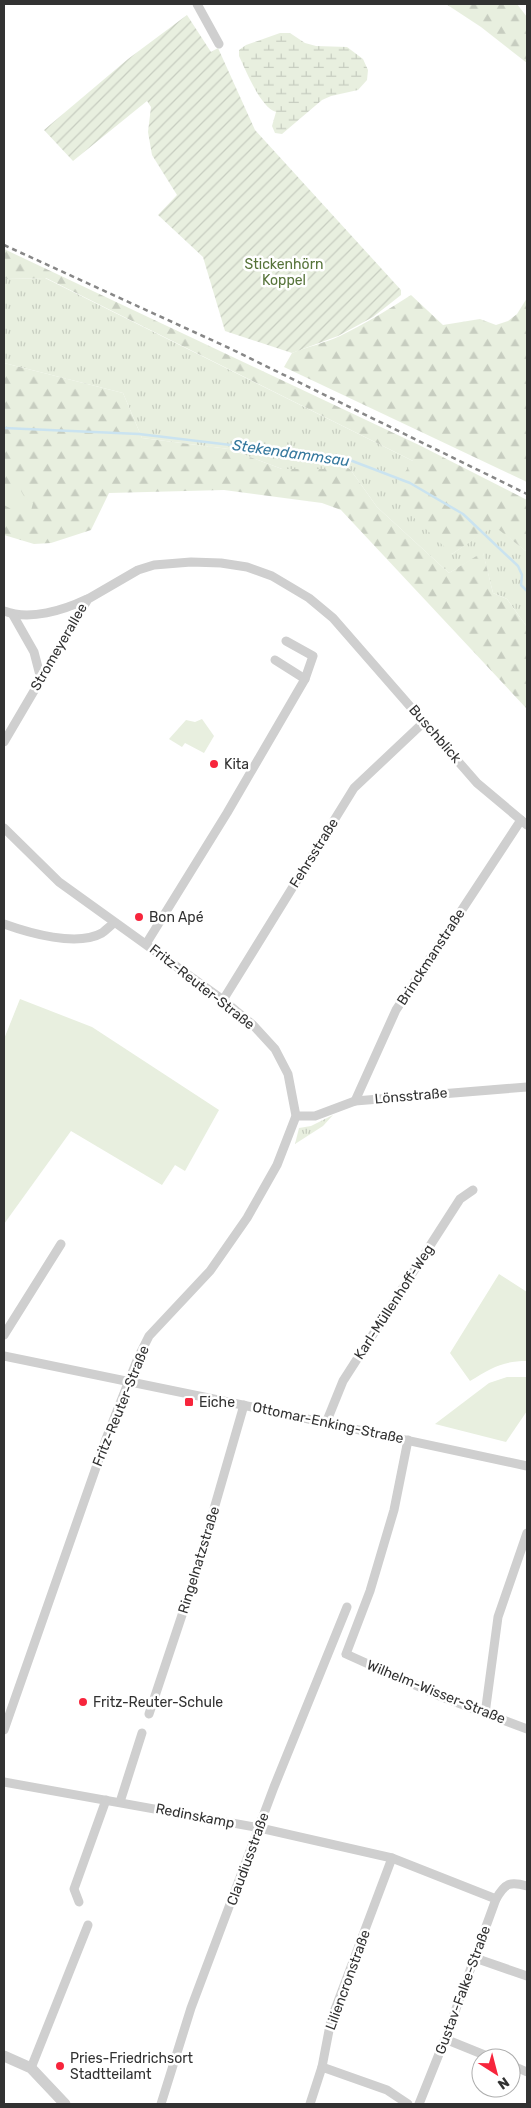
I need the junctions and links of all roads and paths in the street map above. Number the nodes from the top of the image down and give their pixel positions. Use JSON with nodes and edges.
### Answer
{"nodes":[{"id":1,"x":197,"y":4,"type":"edge"},
{"id":2,"x":219,"y":44,"type":"dead end"},
{"id":3,"x":88,"y":599,"type":"junction"},
{"id":4,"x":4,"y":611,"type":"edge"},
{"id":5,"x":13,"y":615,"type":"junction"},
{"id":6,"x":349,"y":636,"type":"joint"},
{"id":7,"x":286,"y":641,"type":"dead end"},
{"id":8,"x":275,"y":660,"type":"dead end"},
{"id":9,"x":41,"y":679,"type":"junction"},
{"id":10,"x":306,"y":679,"type":"junction"},
{"id":11,"x":424,"y":722,"type":"junction"},
{"id":12,"x":4,"y":742,"type":"edge"},
{"id":13,"x":524,"y":822,"type":"edge"},
{"id":14,"x":4,"y":828,"type":"edge"},
{"id":15,"x":114,"y":923,"type":"junction"},
{"id":16,"x":4,"y":924,"type":"edge"},
{"id":17,"x":146,"y":944,"type":"junction"},
{"id":18,"x":223,"y":1000,"type":"junction"},
{"id":19,"x":527,"y":1087,"type":"edge"},
{"id":20,"x":355,"y":1101,"type":"junction"},
{"id":21,"x":296,"y":1116,"type":"junction"},
{"id":22,"x":473,"y":1190,"type":"dead end"},
{"id":23,"x":61,"y":1244,"type":"dead end"},
{"id":24,"x":4,"y":1335,"type":"edge"},
{"id":25,"x":4,"y":1356,"type":"edge"},
{"id":26,"x":128,"y":1381,"type":"junction"},
{"id":27,"x":244,"y":1405,"type":"junction"},
{"id":28,"x":326,"y":1423,"type":"junction"},
{"id":29,"x":408,"y":1440,"type":"junction"},
{"id":30,"x":527,"y":1466,"type":"edge"},
{"id":31,"x":527,"y":1534,"type":"edge"},
{"id":32,"x":347,"y":1607,"type":"dead end"},
{"id":33,"x":342,"y":1617,"type":"junction"},
{"id":34,"x":357,"y":1624,"type":"junction"},
{"id":35,"x":149,"y":1714,"type":"dead end"},
{"id":36,"x":485,"y":1714,"type":"junction"},
{"id":37,"x":527,"y":1729,"type":"edge"},
{"id":38,"x":4,"y":1730,"type":"edge"},
{"id":39,"x":142,"y":1733,"type":"dead end"},
{"id":40,"x":4,"y":1782,"type":"edge"},
{"id":41,"x":106,"y":1800,"type":"junction"},
{"id":42,"x":120,"y":1802,"type":"junction"},
{"id":43,"x":260,"y":1828,"type":"junction"},
{"id":44,"x":392,"y":1858,"type":"junction"},
{"id":45,"x":527,"y":1886,"type":"edge"},
{"id":46,"x":496,"y":1899,"type":"junction"},
{"id":47,"x":79,"y":1902,"type":"dead end"},
{"id":48,"x":88,"y":1925,"type":"dead end"},
{"id":49,"x":475,"y":1958,"type":"junction"},
{"id":50,"x":527,"y":1976,"type":"edge"},
{"id":51,"x":445,"y":2039,"type":"junction"},
{"id":52,"x":471,"y":2050,"type":"edge"},
{"id":53,"x":4,"y":2056,"type":"edge"},
{"id":54,"x":322,"y":2066,"type":"junction"},
{"id":55,"x":30,"y":2068,"type":"junction"},
{"id":56,"x":65,"y":2104,"type":"edge"},
{"id":57,"x":161,"y":2104,"type":"edge"},
{"id":58,"x":310,"y":2104,"type":"edge"},
{"id":59,"x":408,"y":2104,"type":"edge"},
{"id":60,"x":419,"y":2104,"type":"edge"}],
"edges":[{"from":1,"to":2,"type":"street"},
{"from":3,"to":5,"type":"street"},
{"from":3,"to":6,"type":"street","name":"Stromeyerallee"},
{"from":3,"to":9,"type":"street","name":"Stromeyerallee"},
{"from":4,"to":5,"type":"street"},
{"from":5,"to":9,"type":"street"},
{"from":6,"to":11,"type":"street","name":"Buschblick"},
{"from":7,"to":10,"type":"street"},
{"from":8,"to":10,"type":"street"},
{"from":9,"to":12,"type":"street","name":"Stromeyerallee"},
{"from":10,"to":17,"type":"street"},
{"from":11,"to":13,"type":"street","name":"Buschblick"},
{"from":11,"to":18,"type":"street","name":"Fehrsstraße"},
{"from":13,"to":20,"type":"street","name":"Brinckmanstraße"},
{"from":14,"to":15,"type":"street","name":"Fritz-Reuter-Straße"},
{"from":15,"to":16,"type":"street"},
{"from":15,"to":17,"type":"street","name":"Fritz-Reuter-Straße"},
{"from":17,"to":18,"type":"street","name":"Fritz-Reuter-Straße"},
{"from":18,"to":21,"type":"street","name":"Fritz-Reuter-Straße"},
{"from":19,"to":20,"type":"street","name":"Lönsstraße"},
{"from":20,"to":21,"type":"street","name":"Lönsstraße"},
{"from":21,"to":26,"type":"street","name":"Fritz-Reuter-Straße"},
{"from":22,"to":28,"type":"street","name":"Karl-Müllenhoff-Weg"},
{"from":23,"to":24,"type":"street"},
{"from":25,"to":26,"type":"street","name":"Ottomar-Enking-Straße"},
{"from":26,"to":27,"type":"street","name":"Ottomar-Enking-Straße"},
{"from":26,"to":38,"type":"street","name":"Fritz-Reuter-Straße"},
{"from":27,"to":28,"type":"street","name":"Ottomar-Enking-Straße"},
{"from":27,"to":35,"type":"street","name":"Ringelnatzstraße"},
{"from":28,"to":29,"type":"street","name":"Ottomar-Enking-Straße"},
{"from":29,"to":30,"type":"street","name":"Ottomar-Enking-Straße"},
{"from":29,"to":34,"type":"street"},
{"from":31,"to":36,"type":"street"},
{"from":32,"to":33,"type":"street","name":"Claudiusstraße"},
{"from":33,"to":34,"type":"street"},
{"from":33,"to":43,"type":"street","name":"Claudiusstraße"},
{"from":34,"to":36,"type":"street","name":"Wilhelm-Wisser-Straße"},
{"from":36,"to":37,"type":"street","name":"Wilhelm-Wisser-Straße"},
{"from":39,"to":42,"type":"street"},
{"from":40,"to":41,"type":"street","name":"Redinskamp"},
{"from":41,"to":42,"type":"street","name":"Redinskamp"},
{"from":41,"to":47,"type":"street"},
{"from":42,"to":43,"type":"street","name":"Redinskamp"},
{"from":43,"to":44,"type":"street","name":"Redinskamp"},
{"from":43,"to":57,"type":"street","name":"Claudiusstraße"},
{"from":44,"to":46,"type":"street","name":"Redinskamp"},
{"from":44,"to":54,"type":"street","name":"Liliencronstraße"},
{"from":45,"to":46,"type":"street","name":"Gustav-Falke-Straße"},
{"from":46,"to":49,"type":"street","name":"Gustav-Falke-Straße"},
{"from":48,"to":55,"type":"street"},
{"from":49,"to":50,"type":"street"},
{"from":49,"to":51,"type":"street","name":"Gustav-Falke-Straße"},
{"from":51,"to":52,"type":"street"},
{"from":51,"to":60,"type":"street","name":"Gustav-Falke-Straße"},
{"from":53,"to":55,"type":"street"},
{"from":54,"to":58,"type":"street","name":"Liliencronstraße"},
{"from":54,"to":59,"type":"street"},
{"from":55,"to":56,"type":"street"}]}
